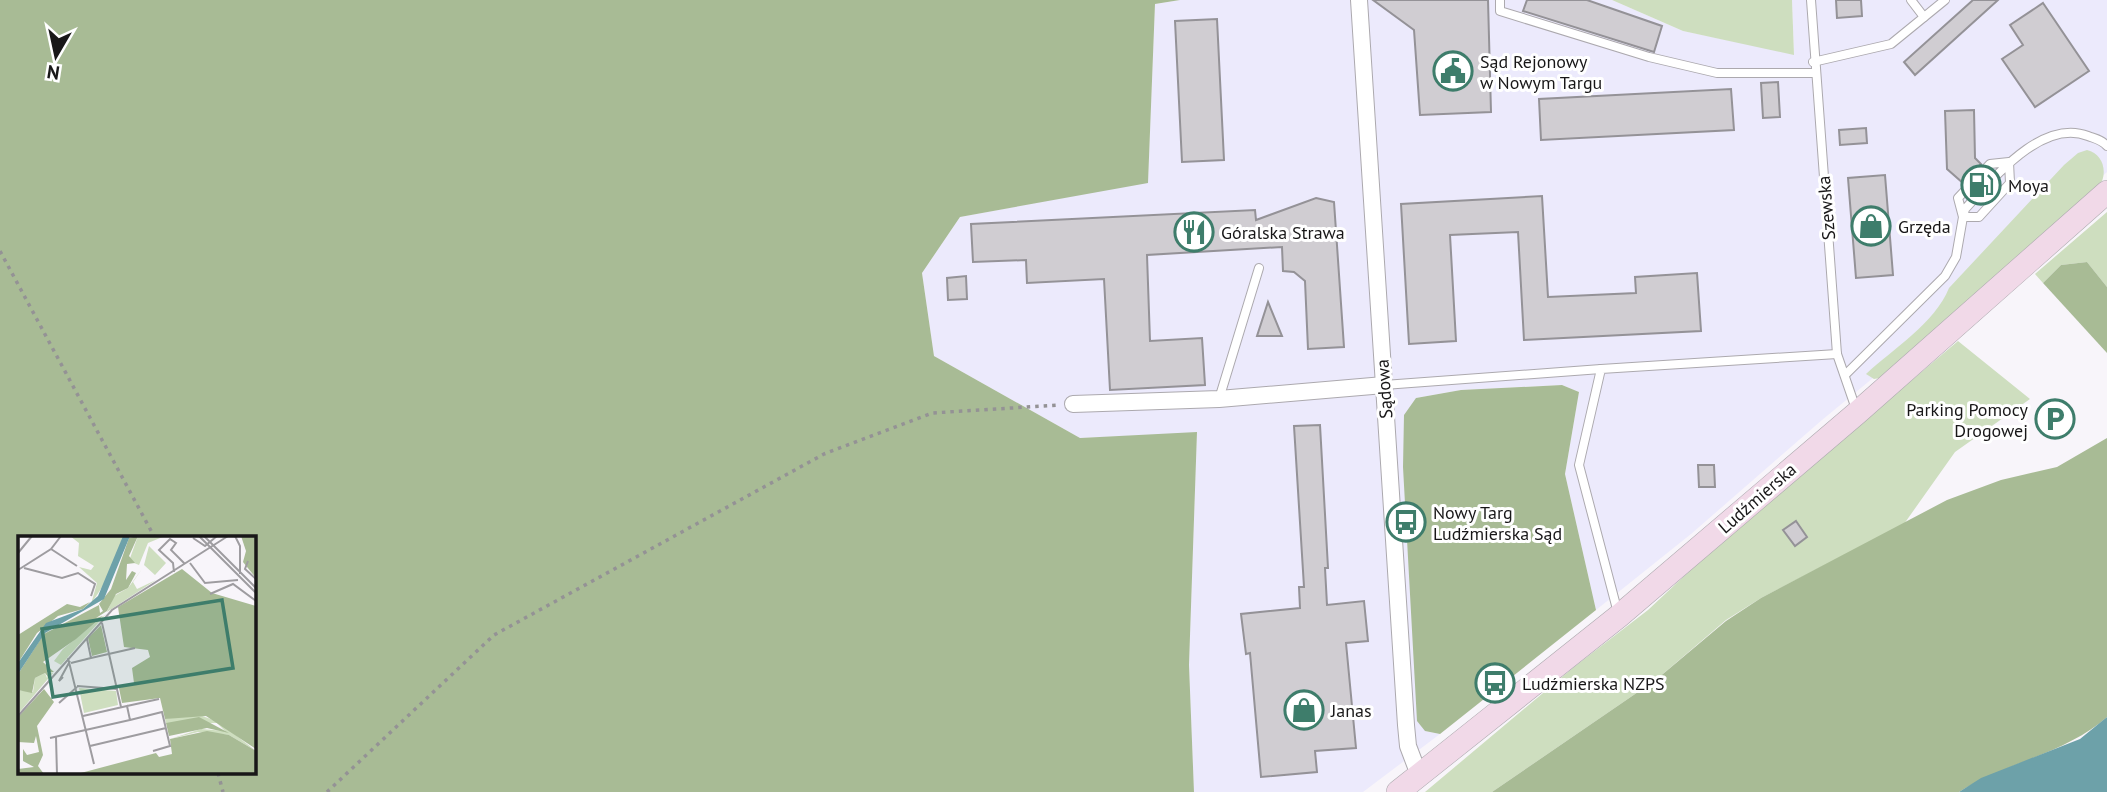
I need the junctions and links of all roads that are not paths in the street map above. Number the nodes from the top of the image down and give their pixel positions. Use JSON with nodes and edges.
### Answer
{"nodes":[{"id":1,"x":1359,"y":0,"type":"edge"},
{"id":2,"x":1500,"y":0,"type":"edge"},
{"id":3,"x":1811,"y":0,"type":"edge"},
{"id":4,"x":1911,"y":0,"type":"edge"},
{"id":5,"x":1945,"y":0,"type":"edge"},
{"id":6,"x":1924,"y":17,"type":"junction"},
{"id":7,"x":1813,"y":62,"type":"junction"},
{"id":8,"x":1814,"y":73,"type":"junction"},
{"id":9,"x":2107,"y":146,"type":"edge"},
{"id":10,"x":2009,"y":162,"type":"junction"},
{"id":11,"x":2107,"y":192,"type":"edge"},
{"id":12,"x":1963,"y":217,"type":"junction"},
{"id":13,"x":1259,"y":268,"type":"dead end"},
{"id":14,"x":1837,"y":354,"type":"junction"},
{"id":15,"x":1601,"y":369,"type":"junction"},
{"id":16,"x":1845,"y":375,"type":"junction"},
{"id":17,"x":1384,"y":385,"type":"junction"},
{"id":18,"x":1219,"y":398,"type":"junction"},
{"id":19,"x":1073,"y":404,"type":"road end"},
{"id":20,"x":1857,"y":413,"type":"junction"},
{"id":21,"x":1619,"y":616,"type":"junction"},
{"id":22,"x":1419,"y":775,"type":"junction"},
{"id":23,"x":1398,"y":792,"type":"edge"}],
"edges":[{"from":1,"to":17,"type":"street","name":"Sądowa"},
{"from":2,"to":8,"type":"lane"},
{"from":3,"to":7,"type":"lane","name":"Szewska"},
{"from":4,"to":6,"type":"lane"},
{"from":5,"to":6,"type":"lane"},
{"from":6,"to":7,"type":"lane"},
{"from":7,"to":8,"type":"lane","name":"Szewska"},
{"from":8,"to":14,"type":"lane","name":"Szewska"},
{"from":9,"to":10,"type":"lane"},
{"from":10,"to":12,"type":"lane"},
{"from":10,"to":12,"type":"lane"},
{"from":10,"to":12,"type":"lane"},
{"from":11,"to":20,"type":"main road","name":"Ludźmierska"},
{"from":12,"to":16,"type":"lane"},
{"from":13,"to":18,"type":"lane"},
{"from":14,"to":15,"type":"lane"},
{"from":14,"to":16,"type":"lane","name":"Szewska"},
{"from":15,"to":17,"type":"lane"},
{"from":15,"to":21,"type":"lane"},
{"from":16,"to":20,"type":"lane","name":"Szewska"},
{"from":17,"to":18,"type":"street"},
{"from":17,"to":22,"type":"street","name":"Sądowa"},
{"from":18,"to":19,"type":"street"},
{"from":20,"to":21,"type":"main road","name":"Ludźmierska"},
{"from":21,"to":22,"type":"main road","name":"Ludźmierska"},
{"from":22,"to":23,"type":"main road","name":"Ludźmierska"}]}
